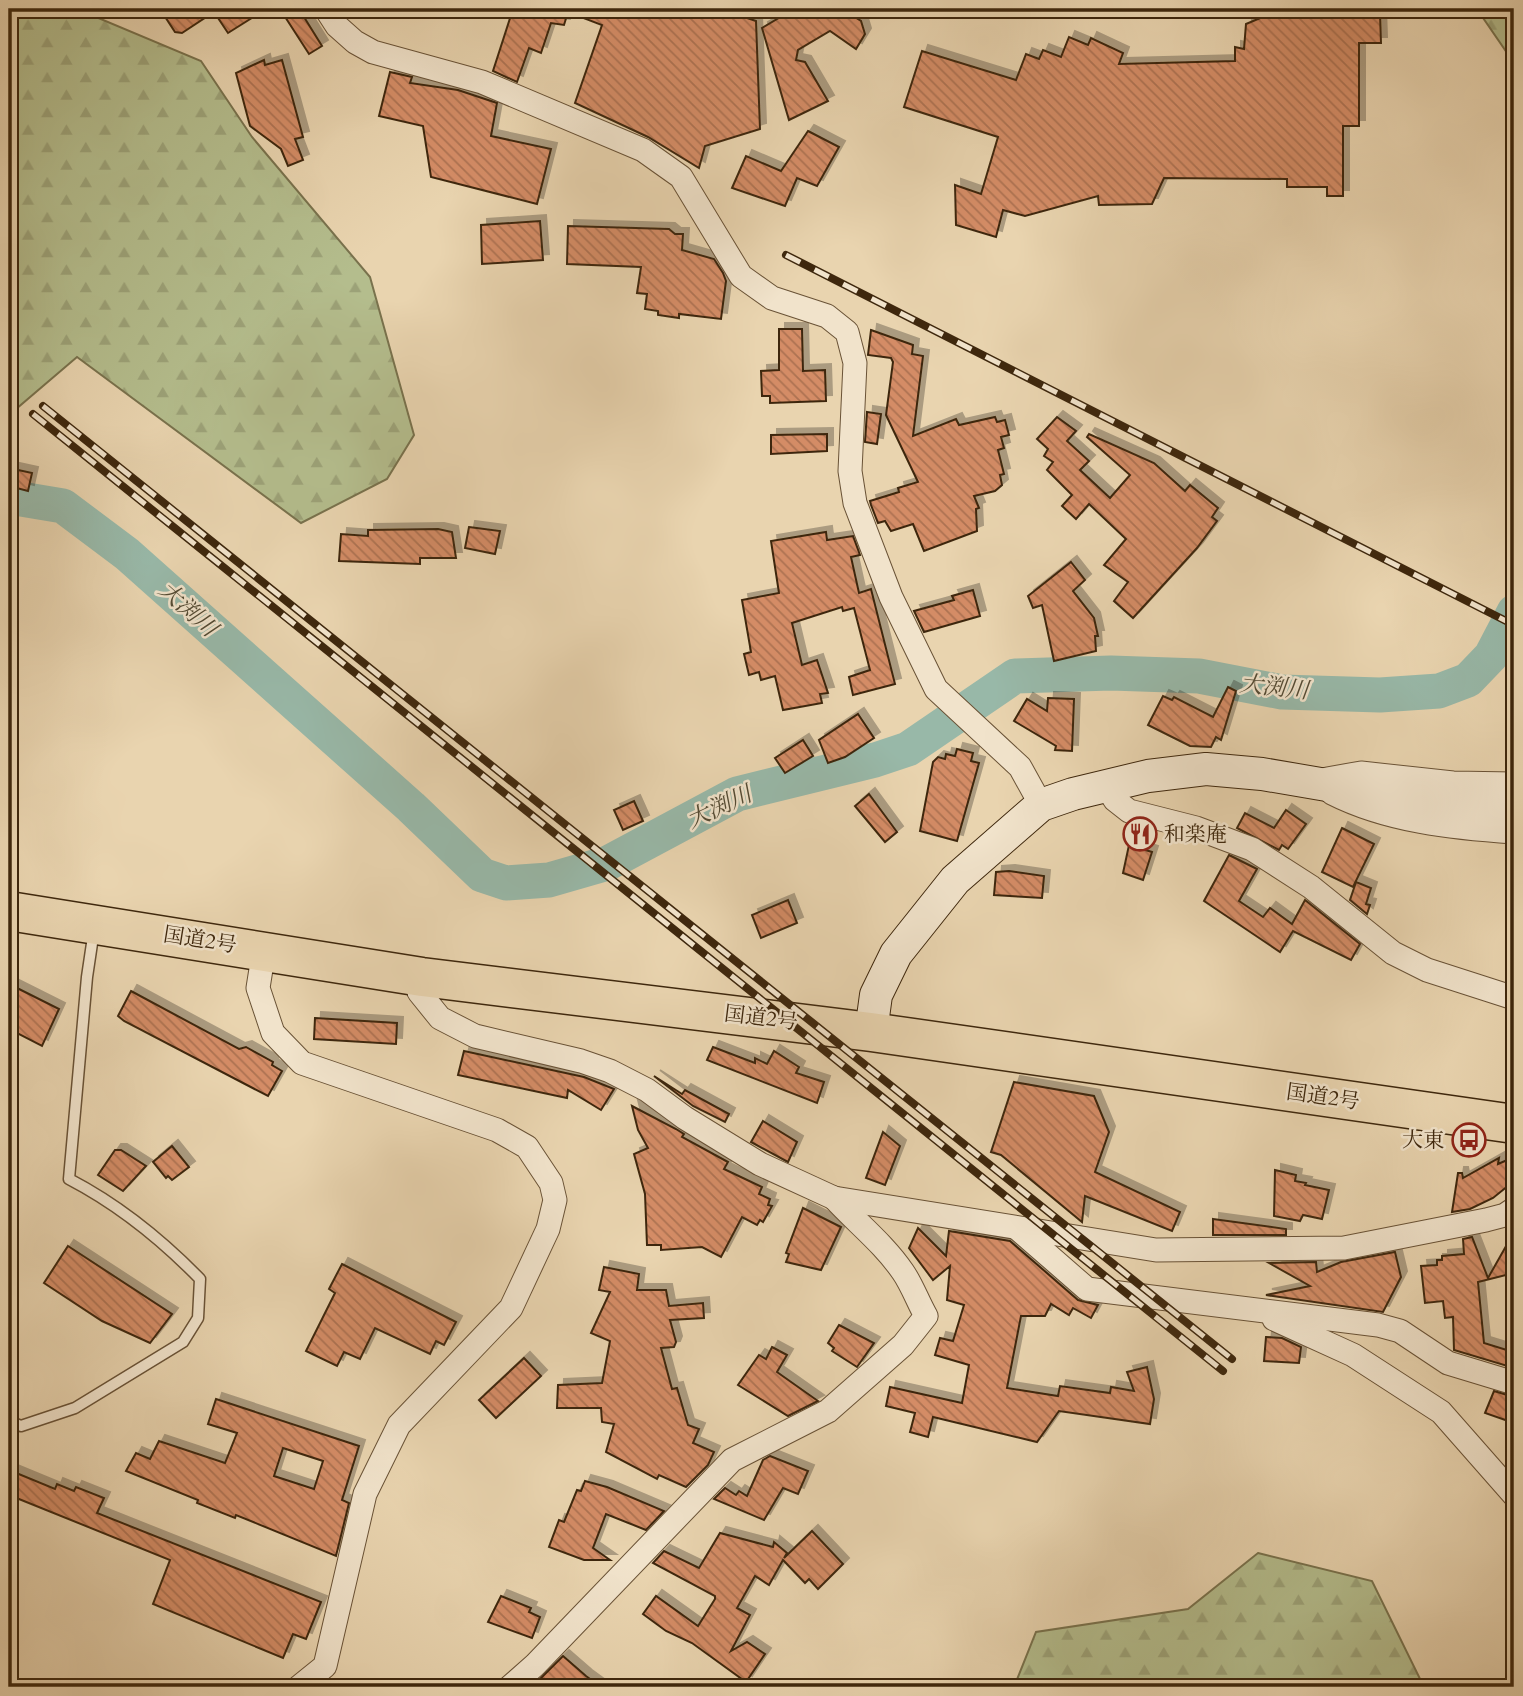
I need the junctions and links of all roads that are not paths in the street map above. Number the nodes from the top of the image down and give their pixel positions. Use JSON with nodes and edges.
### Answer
{"nodes":[{"id":1,"x":326,"y":9,"type":"edge"},
{"id":2,"x":1310,"y":782,"type":"junction"},
{"id":3,"x":1514,"y":784,"type":"edge"},
{"id":4,"x":1106,"y":786,"type":"junction"},
{"id":5,"x":1041,"y":805,"type":"junction"},
{"id":6,"x":1514,"y":808,"type":"edge"},
{"id":7,"x":1514,"y":832,"type":"edge"},
{"id":8,"x":9,"y":911,"type":"edge"},
{"id":9,"x":95,"y":924,"type":"junction"},
{"id":10,"x":264,"y":950,"type":"junction"},
{"id":11,"x":422,"y":977,"type":"junction"},
{"id":12,"x":1514,"y":998,"type":"edge"},
{"id":13,"x":871,"y":1032,"type":"junction"},
{"id":14,"x":1514,"y":1124,"type":"edge"},
{"id":15,"x":1514,"y":1195,"type":"edge"},
{"id":16,"x":834,"y":1198,"type":"junction"},
{"id":17,"x":1514,"y":1209,"type":"edge"},
{"id":18,"x":1486,"y":1220,"type":"junction"},
{"id":19,"x":1017,"y":1227,"type":"junction"},
{"id":20,"x":1255,"y":1310,"type":"junction"},
{"id":21,"x":1514,"y":1383,"type":"edge"},
{"id":22,"x":9,"y":1421,"type":"edge"},
{"id":23,"x":1514,"y":1495,"type":"edge"},
{"id":24,"x":299,"y":1687,"type":"edge"},
{"id":25,"x":510,"y":1687,"type":"edge"}],
"edges":[{"from":1,"to":5,"type":"street"},
{"from":2,"to":3,"type":"street"},
{"from":2,"to":4,"type":"street"},
{"from":2,"to":6,"type":"street"},
{"from":2,"to":7,"type":"street"},
{"from":4,"to":5,"type":"street"},
{"from":4,"to":12,"type":"street"},
{"from":5,"to":13,"type":"street"},
{"from":8,"to":9,"type":"highway","name":"国道2号"},
{"from":9,"to":10,"type":"highway","name":"国道2号"},
{"from":9,"to":22,"type":"lane"},
{"from":10,"to":11,"type":"highway","name":"国道2号"},
{"from":10,"to":24,"type":"street"},
{"from":11,"to":13,"type":"highway","name":"国道2号"},
{"from":11,"to":16,"type":"street"},
{"from":13,"to":14,"type":"highway","name":"国道2号"},
{"from":15,"to":18,"type":"street"},
{"from":16,"to":19,"type":"street"},
{"from":16,"to":25,"type":"street"},
{"from":17,"to":18,"type":"street"},
{"from":18,"to":19,"type":"street"},
{"from":19,"to":20,"type":"street"},
{"from":20,"to":21,"type":"street"},
{"from":20,"to":23,"type":"street"}]}
